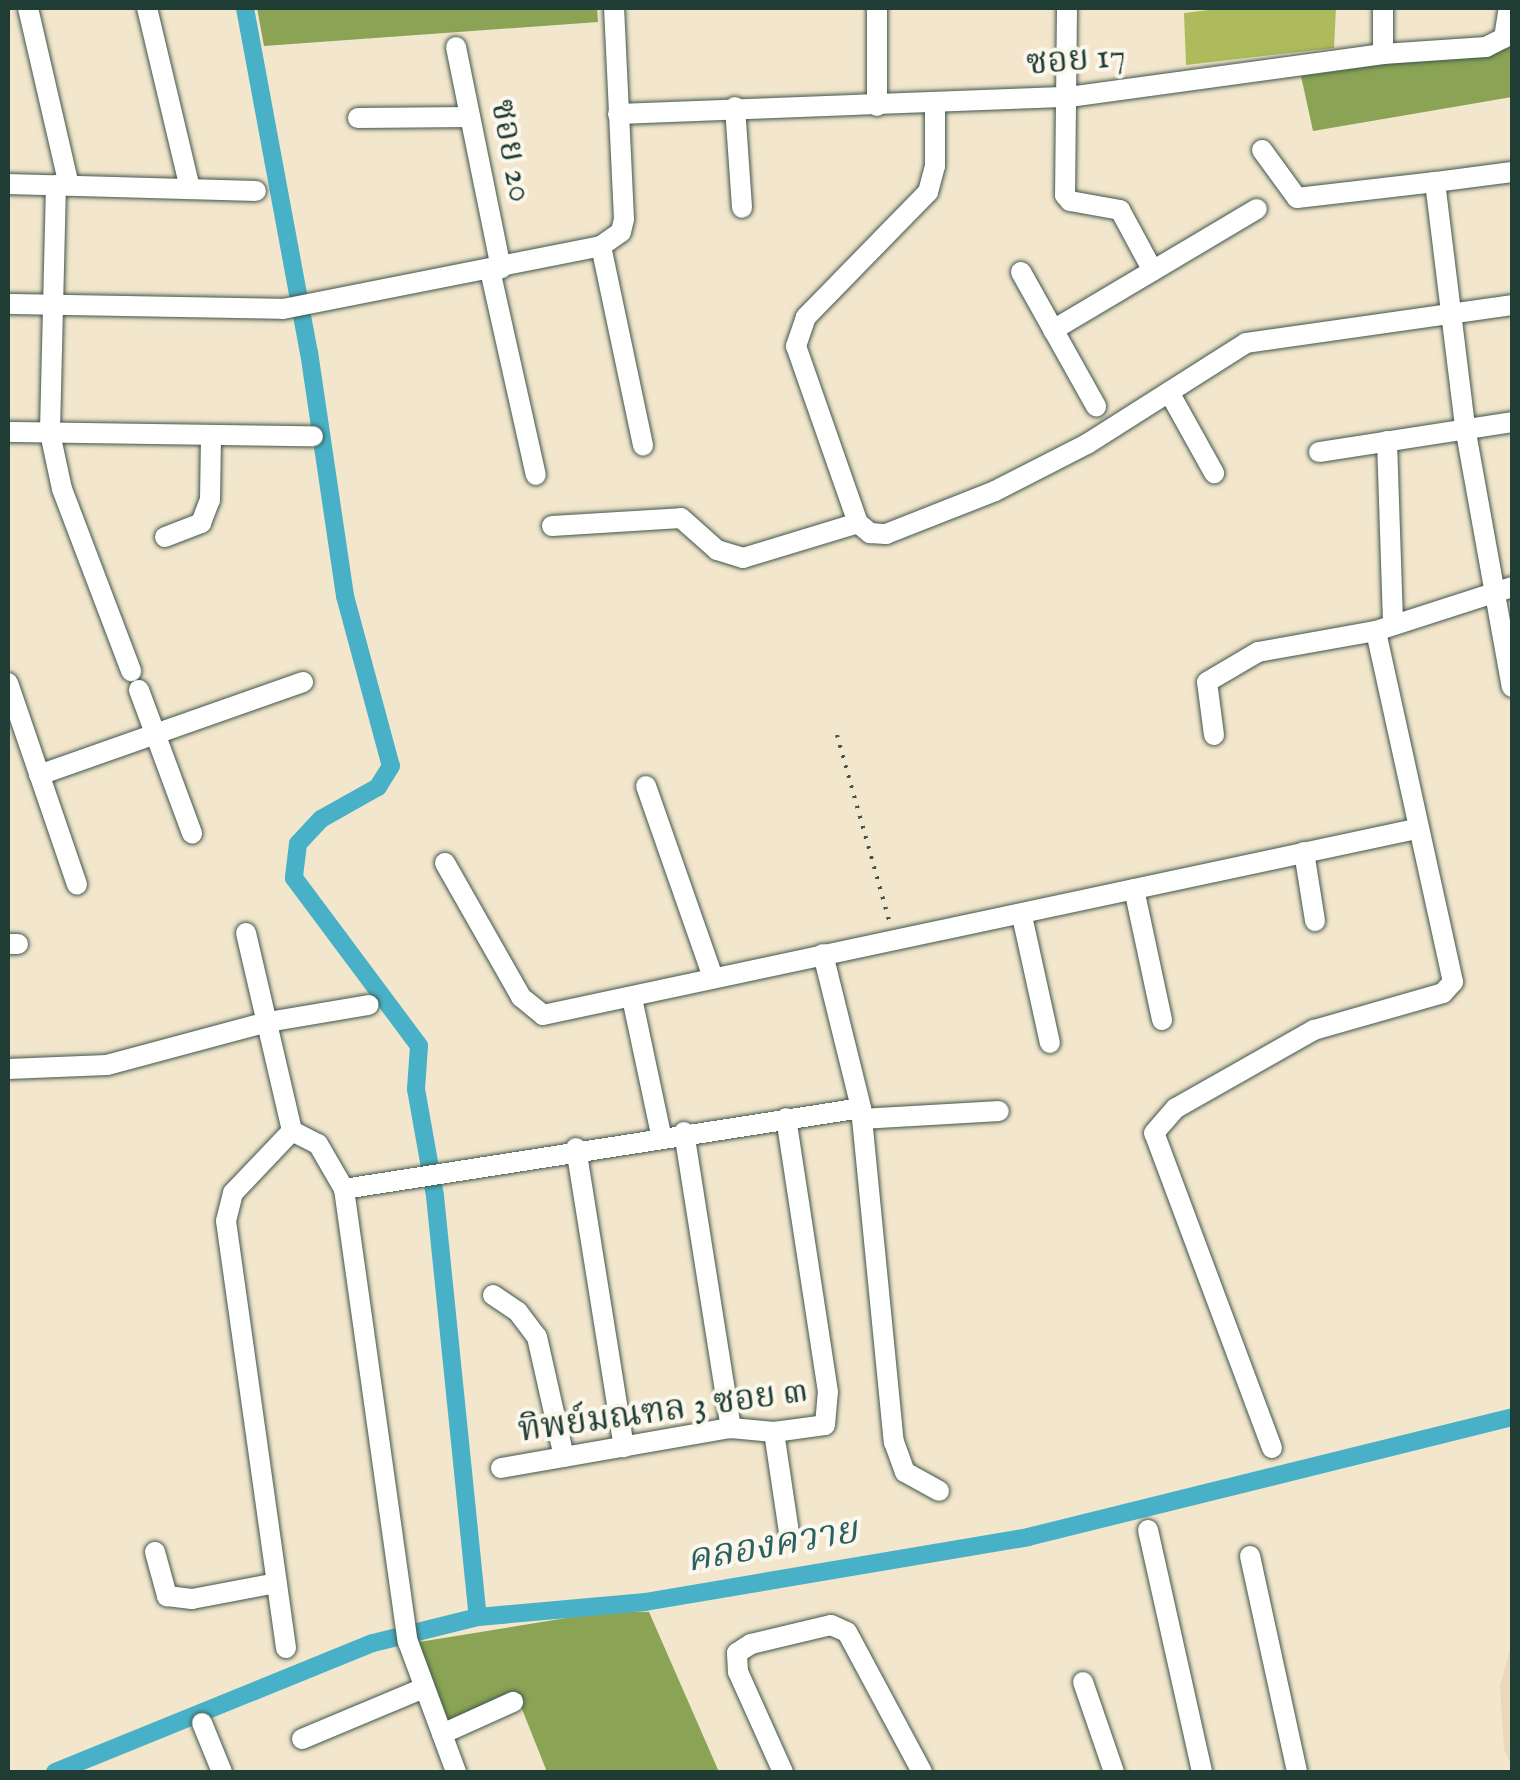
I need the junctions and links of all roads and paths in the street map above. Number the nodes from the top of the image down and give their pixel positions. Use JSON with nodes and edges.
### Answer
{"nodes":[{"id":1,"x":28,"y":8,"type":"edge"},
{"id":2,"x":147,"y":8,"type":"edge"},
{"id":3,"x":614,"y":8,"type":"edge"},
{"id":4,"x":877,"y":8,"type":"edge"},
{"id":5,"x":1067,"y":8,"type":"edge"},
{"id":6,"x":1383,"y":8,"type":"edge"},
{"id":7,"x":1509,"y":8,"type":"edge"},
{"id":8,"x":456,"y":47,"type":"dead end"},
{"id":9,"x":1383,"y":54,"type":"junction"},
{"id":10,"x":1070,"y":97,"type":"junction"},
{"id":11,"x":876,"y":106,"type":"junction"},
{"id":12,"x":935,"y":106,"type":"junction"},
{"id":13,"x":736,"y":108,"type":"junction"},
{"id":14,"x":618,"y":114,"type":"junction"},
{"id":15,"x":470,"y":117,"type":"junction"},
{"id":16,"x":358,"y":118,"type":"dead end"},
{"id":17,"x":1262,"y":150,"type":"dead end"},
{"id":18,"x":1512,"y":172,"type":"edge"},
{"id":19,"x":1435,"y":182,"type":"junction"},
{"id":20,"x":8,"y":184,"type":"edge"},
{"id":21,"x":62,"y":185,"type":"junction"},
{"id":22,"x":190,"y":189,"type":"junction"},
{"id":23,"x":256,"y":191,"type":"dead end"},
{"id":24,"x":742,"y":208,"type":"dead end"},
{"id":25,"x":1256,"y":209,"type":"dead end"},
{"id":26,"x":601,"y":246,"type":"junction"},
{"id":27,"x":495,"y":269,"type":"junction"},
{"id":28,"x":1153,"y":270,"type":"junction"},
{"id":29,"x":1021,"y":272,"type":"dead end"},
{"id":30,"x":8,"y":304,"type":"edge"},
{"id":31,"x":48,"y":304,"type":"junction"},
{"id":32,"x":1512,"y":304,"type":"edge"},
{"id":33,"x":1448,"y":312,"type":"junction"},
{"id":34,"x":1053,"y":330,"type":"junction"},
{"id":35,"x":1170,"y":392,"type":"junction"},
{"id":36,"x":1096,"y":406,"type":"dead end"},
{"id":37,"x":1512,"y":422,"type":"edge"},
{"id":38,"x":1466,"y":428,"type":"junction"},
{"id":39,"x":8,"y":432,"type":"edge"},
{"id":40,"x":50,"y":433,"type":"junction"},
{"id":41,"x":211,"y":434,"type":"junction"},
{"id":42,"x":312,"y":436,"type":"dead end"},
{"id":43,"x":1386,"y":441,"type":"junction"},
{"id":44,"x":642,"y":446,"type":"dead end"},
{"id":45,"x":1319,"y":452,"type":"dead end"},
{"id":46,"x":1214,"y":474,"type":"dead end"},
{"id":47,"x":536,"y":475,"type":"dead end"},
{"id":48,"x":858,"y":523,"type":"junction"},
{"id":49,"x":552,"y":526,"type":"dead end"},
{"id":50,"x":165,"y":538,"type":"dead end"},
{"id":51,"x":1512,"y":587,"type":"edge"},
{"id":52,"x":1491,"y":594,"type":"junction"},
{"id":53,"x":1384,"y":628,"type":"junction"},
{"id":54,"x":303,"y":682,"type":"dead end"},
{"id":55,"x":8,"y":683,"type":"edge"},
{"id":56,"x":1512,"y":687,"type":"edge"},
{"id":57,"x":155,"y":734,"type":"junction"},
{"id":58,"x":1214,"y":734,"type":"dead end"},
{"id":59,"x":837,"y":735,"type":"dead end"},
{"id":60,"x":40,"y":775,"type":"junction"},
{"id":61,"x":646,"y":786,"type":"dead end"},
{"id":62,"x":1416,"y":829,"type":"junction"},
{"id":63,"x":192,"y":833,"type":"dead end"},
{"id":64,"x":1304,"y":852,"type":"junction"},
{"id":65,"x":445,"y":862,"type":"dead end"},
{"id":66,"x":77,"y":884,"type":"dead end"},
{"id":67,"x":1134,"y":889,"type":"junction"},
{"id":68,"x":1022,"y":916,"type":"junction"},
{"id":69,"x":1314,"y":922,"type":"dead end"},
{"id":70,"x":246,"y":933,"type":"dead end"},
{"id":71,"x":894,"y":938,"type":"junction"},
{"id":72,"x":823,"y":954,"type":"junction"},
{"id":73,"x":714,"y":977,"type":"junction"},
{"id":74,"x":632,"y":998,"type":"junction"},
{"id":75,"x":368,"y":1005,"type":"dead end"},
{"id":76,"x":1162,"y":1020,"type":"dead end"},
{"id":77,"x":268,"y":1022,"type":"junction"},
{"id":78,"x":1050,"y":1043,"type":"dead end"},
{"id":79,"x":8,"y":1068,"type":"edge"},
{"id":80,"x":999,"y":1112,"type":"dead end"},
{"id":81,"x":862,"y":1114,"type":"junction"},
{"id":82,"x":786,"y":1118,"type":"junction"},
{"id":83,"x":292,"y":1131,"type":"junction"},
{"id":84,"x":684,"y":1132,"type":"junction"},
{"id":85,"x":661,"y":1135,"type":"junction"},
{"id":86,"x":576,"y":1148,"type":"junction"},
{"id":87,"x":344,"y":1189,"type":"junction"},
{"id":88,"x":493,"y":1295,"type":"dead end"},
{"id":89,"x":731,"y":1428,"type":"junction"},
{"id":90,"x":774,"y":1432,"type":"junction"},
{"id":91,"x":624,"y":1447,"type":"junction"},
{"id":92,"x":1272,"y":1448,"type":"dead end"},
{"id":93,"x":564,"y":1457,"type":"junction"},
{"id":94,"x":501,"y":1468,"type":"dead end"},
{"id":95,"x":939,"y":1491,"type":"dead end"},
{"id":96,"x":1148,"y":1530,"type":"dead end"},
{"id":97,"x":789,"y":1532,"type":"dead end"},
{"id":98,"x":156,"y":1552,"type":"dead end"},
{"id":99,"x":1250,"y":1556,"type":"dead end"},
{"id":100,"x":277,"y":1583,"type":"junction"},
{"id":101,"x":286,"y":1648,"type":"dead end"},
{"id":102,"x":1083,"y":1682,"type":"dead end"},
{"id":103,"x":424,"y":1688,"type":"junction"},
{"id":104,"x":513,"y":1702,"type":"dead end"},
{"id":105,"x":202,"y":1723,"type":"dead end"},
{"id":106,"x":442,"y":1734,"type":"junction"},
{"id":107,"x":302,"y":1739,"type":"dead end"},
{"id":108,"x":222,"y":1772,"type":"edge"},
{"id":109,"x":456,"y":1772,"type":"edge"},
{"id":110,"x":782,"y":1772,"type":"edge"},
{"id":111,"x":922,"y":1772,"type":"edge"},
{"id":112,"x":1114,"y":1772,"type":"edge"},
{"id":113,"x":1202,"y":1772,"type":"edge"},
{"id":114,"x":1296,"y":1772,"type":"edge"}],
"edges":[{"from":1,"to":21,"type":"street"},
{"from":2,"to":22,"type":"street"},
{"from":3,"to":14,"type":"street"},
{"from":4,"to":11,"type":"street"},
{"from":5,"to":10,"type":"street"},
{"from":6,"to":9,"type":"street"},
{"from":7,"to":9,"type":"street","name":"ซอย 17"},
{"from":8,"to":15,"type":"street","name":"ซอย 20"},
{"from":9,"to":10,"type":"street","name":"ซอย 17"},
{"from":10,"to":12,"type":"street","name":"ซอย 17"},
{"from":10,"to":28,"type":"street"},
{"from":11,"to":12,"type":"street","name":"ซอย 17"},
{"from":11,"to":13,"type":"street","name":"ซอย 17"},
{"from":12,"to":48,"type":"street"},
{"from":13,"to":14,"type":"street","name":"ซอย 17"},
{"from":13,"to":24,"type":"street"},
{"from":14,"to":26,"type":"street"},
{"from":15,"to":16,"type":"street"},
{"from":15,"to":27,"type":"street","name":"ซอย 20"},
{"from":17,"to":19,"type":"street"},
{"from":18,"to":19,"type":"street"},
{"from":19,"to":33,"type":"street"},
{"from":20,"to":21,"type":"street"},
{"from":21,"to":22,"type":"street"},
{"from":21,"to":31,"type":"street"},
{"from":22,"to":23,"type":"street"},
{"from":25,"to":28,"type":"street"},
{"from":26,"to":27,"type":"street"},
{"from":26,"to":44,"type":"street"},
{"from":27,"to":31,"type":"street"},
{"from":27,"to":47,"type":"street","name":"ซอย 20"},
{"from":28,"to":34,"type":"street"},
{"from":29,"to":34,"type":"street"},
{"from":30,"to":31,"type":"street"},
{"from":31,"to":40,"type":"street"},
{"from":32,"to":33,"type":"street"},
{"from":33,"to":35,"type":"street"},
{"from":33,"to":38,"type":"street"},
{"from":34,"to":36,"type":"street"},
{"from":35,"to":46,"type":"street"},
{"from":35,"to":48,"type":"street"},
{"from":37,"to":38,"type":"street"},
{"from":38,"to":43,"type":"street"},
{"from":38,"to":52,"type":"street"},
{"from":39,"to":40,"type":"street"},
{"from":40,"to":41,"type":"street"},
{"from":40,"to":57,"type":"street"},
{"from":41,"to":42,"type":"street"},
{"from":41,"to":50,"type":"street"},
{"from":43,"to":45,"type":"street"},
{"from":43,"to":53,"type":"street"},
{"from":48,"to":49,"type":"street"},
{"from":51,"to":52,"type":"street"},
{"from":52,"to":53,"type":"street"},
{"from":52,"to":56,"type":"street"},
{"from":53,"to":58,"type":"street"},
{"from":53,"to":62,"type":"street"},
{"from":54,"to":57,"type":"street"},
{"from":55,"to":60,"type":"street"},
{"from":57,"to":60,"type":"street"},
{"from":57,"to":63,"type":"street"},
{"from":59,"to":71,"type":"path"},
{"from":60,"to":66,"type":"street"},
{"from":61,"to":73,"type":"street"},
{"from":62,"to":64,"type":"street"},
{"from":62,"to":92,"type":"street"},
{"from":64,"to":67,"type":"street"},
{"from":64,"to":69,"type":"street"},
{"from":65,"to":74,"type":"street"},
{"from":67,"to":68,"type":"street"},
{"from":67,"to":76,"type":"street"},
{"from":68,"to":71,"type":"street"},
{"from":68,"to":78,"type":"street"},
{"from":70,"to":77,"type":"street"},
{"from":71,"to":72,"type":"street"},
{"from":72,"to":73,"type":"street"},
{"from":72,"to":81,"type":"street"},
{"from":73,"to":74,"type":"street"},
{"from":74,"to":85,"type":"street"},
{"from":75,"to":77,"type":"street"},
{"from":77,"to":79,"type":"street"},
{"from":77,"to":83,"type":"street"},
{"from":80,"to":81,"type":"street"},
{"from":81,"to":82,"type":"street"},
{"from":81,"to":95,"type":"street"},
{"from":82,"to":84,"type":"street"},
{"from":82,"to":90,"type":"street","name":"ทิพย์มณฑล 3 ซอย ๓"},
{"from":83,"to":87,"type":"street"},
{"from":83,"to":100,"type":"street"},
{"from":84,"to":85,"type":"street"},
{"from":84,"to":89,"type":"street"},
{"from":85,"to":86,"type":"street"},
{"from":86,"to":87,"type":"street"},
{"from":86,"to":91,"type":"street"},
{"from":87,"to":103,"type":"street"},
{"from":88,"to":93,"type":"street"},
{"from":89,"to":90,"type":"street","name":"ทิพย์มณฑล 3 ซอย ๓"},
{"from":89,"to":91,"type":"street","name":"ทิพย์มณฑล 3 ซอย ๓"},
{"from":90,"to":97,"type":"street"},
{"from":91,"to":93,"type":"street","name":"ทิพย์มณฑล 3 ซอย ๓"},
{"from":93,"to":94,"type":"street","name":"ทิพย์มณฑล 3 ซอย ๓"},
{"from":96,"to":113,"type":"street"},
{"from":98,"to":100,"type":"street"},
{"from":99,"to":114,"type":"street"},
{"from":100,"to":101,"type":"street"},
{"from":102,"to":112,"type":"street"},
{"from":103,"to":106,"type":"street"},
{"from":103,"to":107,"type":"street"},
{"from":104,"to":106,"type":"street"},
{"from":105,"to":108,"type":"street"},
{"from":106,"to":109,"type":"street"},
{"from":110,"to":111,"type":"street"}]}
